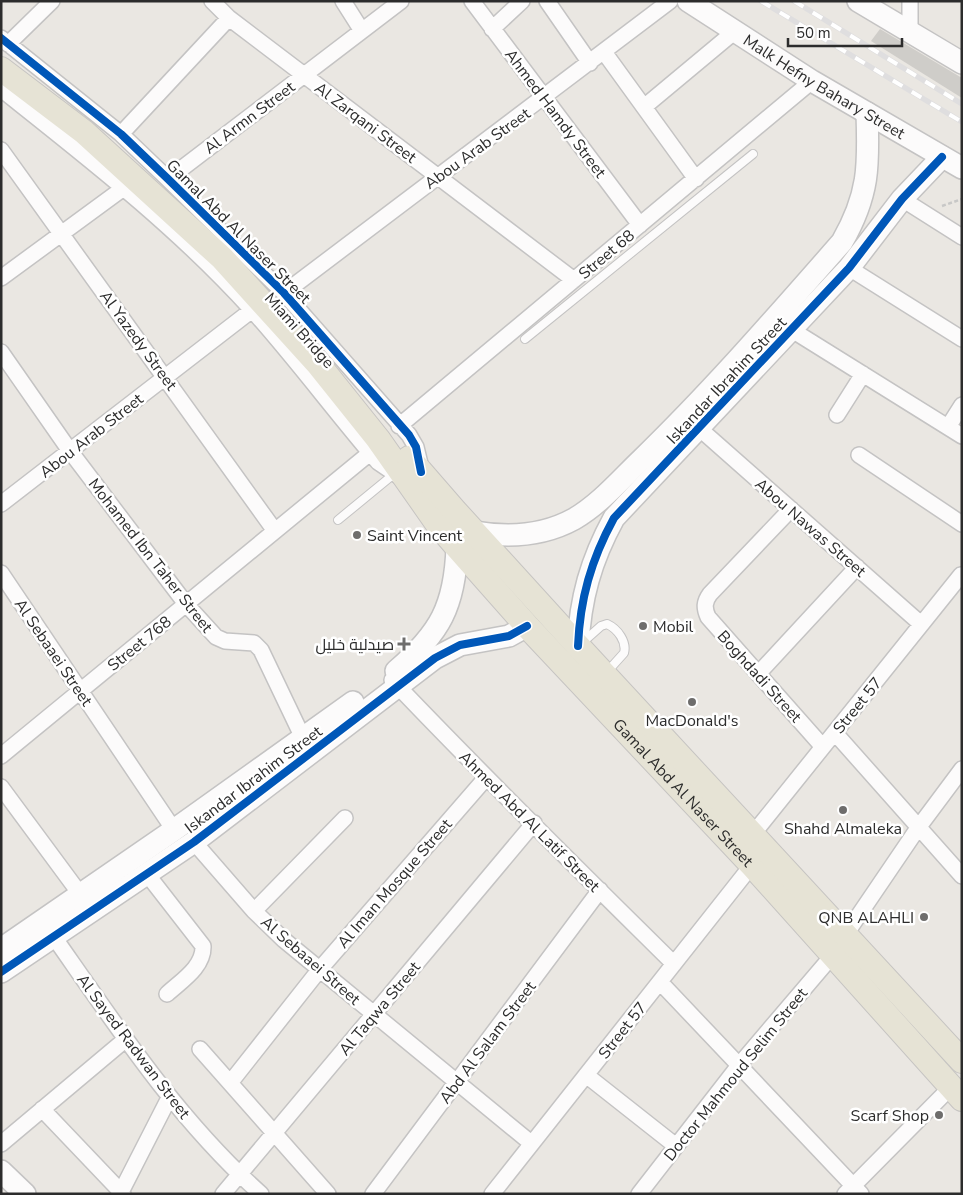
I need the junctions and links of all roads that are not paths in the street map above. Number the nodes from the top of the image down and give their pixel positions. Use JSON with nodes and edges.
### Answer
{"nodes":[{"id":1,"x":52,"y":1,"type":"edge"},
{"id":2,"x":212,"y":1,"type":"edge"},
{"id":3,"x":343,"y":1,"type":"edge"},
{"id":4,"x":401,"y":1,"type":"edge"},
{"id":5,"x":472,"y":1,"type":"edge"},
{"id":6,"x":522,"y":1,"type":"edge"},
{"id":7,"x":548,"y":1,"type":"edge"},
{"id":8,"x":670,"y":1,"type":"edge"},
{"id":9,"x":688,"y":1,"type":"edge"},
{"id":10,"x":858,"y":1,"type":"edge"},
{"id":11,"x":910,"y":1,"type":"edge"},
{"id":12,"x":230,"y":18,"type":"junction"},
{"id":13,"x":492,"y":29,"type":"junction"},
{"id":14,"x":362,"y":31,"type":"junction"},
{"id":15,"x":734,"y":32,"type":"junction"},
{"id":16,"x":910,"y":32,"type":"junction"},
{"id":17,"x":4,"y":45,"type":"edge"},
{"id":18,"x":604,"y":52,"type":"junction"},
{"id":19,"x":590,"y":63,"type":"junction"},
{"id":20,"x":962,"y":63,"type":"edge"},
{"id":21,"x":1,"y":69,"type":"edge"},
{"id":22,"x":305,"y":75,"type":"junction"},
{"id":23,"x":812,"y":81,"type":"junction"},
{"id":24,"x":1,"y":89,"type":"edge"},
{"id":25,"x":545,"y":98,"type":"junction"},
{"id":26,"x":644,"y":107,"type":"junction"},
{"id":27,"x":867,"y":113,"type":"junction"},
{"id":28,"x":121,"y":134,"type":"junction"},
{"id":29,"x":1,"y":150,"type":"edge"},
{"id":30,"x":753,"y":154,"type":"dead end"},
{"id":31,"x":942,"y":157,"type":"junction"},
{"id":32,"x":962,"y":168,"type":"edge"},
{"id":33,"x":438,"y":176,"type":"junction"},
{"id":34,"x":168,"y":179,"type":"junction"},
{"id":35,"x":692,"y":183,"type":"junction"},
{"id":36,"x":125,"y":188,"type":"junction"},
{"id":37,"x":697,"y":199,"type":"junction"},
{"id":38,"x":902,"y":199,"type":"junction"},
{"id":39,"x":640,"y":225,"type":"junction"},
{"id":40,"x":63,"y":234,"type":"junction"},
{"id":41,"x":962,"y":237,"type":"edge"},
{"id":42,"x":842,"y":242,"type":"junction"},
{"id":43,"x":855,"y":261,"type":"junction"},
{"id":44,"x":1,"y":278,"type":"edge"},
{"id":45,"x":574,"y":280,"type":"junction"},
{"id":46,"x":284,"y":293,"type":"junction"},
{"id":47,"x":560,"y":301,"type":"junction"},
{"id":48,"x":252,"y":310,"type":"junction"},
{"id":49,"x":792,"y":330,"type":"junction"},
{"id":50,"x":525,"y":339,"type":"dead end"},
{"id":51,"x":962,"y":339,"type":"edge"},
{"id":52,"x":1,"y":352,"type":"edge"},
{"id":53,"x":863,"y":374,"type":"junction"},
{"id":54,"x":166,"y":377,"type":"junction"},
{"id":55,"x":962,"y":405,"type":"edge"},
{"id":56,"x":837,"y":415,"type":"dead end"},
{"id":57,"x":948,"y":427,"type":"junction"},
{"id":58,"x":700,"y":429,"type":"junction"},
{"id":59,"x":962,"y":436,"type":"edge"},
{"id":60,"x":384,"y":438,"type":"junction"},
{"id":61,"x":70,"y":451,"type":"junction"},
{"id":62,"x":859,"y":455,"type":"dead end"},
{"id":63,"x":408,"y":476,"type":"junction"},
{"id":64,"x":1,"y":504,"type":"edge"},
{"id":65,"x":791,"y":509,"type":"junction"},
{"id":66,"x":338,"y":520,"type":"dead end"},
{"id":67,"x":962,"y":524,"type":"edge"},
{"id":68,"x":275,"y":531,"type":"junction"},
{"id":69,"x":475,"y":532,"type":"junction"},
{"id":70,"x":457,"y":547,"type":"junction"},
{"id":71,"x":857,"y":567,"type":"junction"},
{"id":72,"x":1,"y":573,"type":"edge"},
{"id":73,"x":961,"y":575,"type":"edge"},
{"id":74,"x":186,"y":604,"type":"junction"},
{"id":75,"x":921,"y":624,"type":"junction"},
{"id":76,"x":527,"y":626,"type":"junction"},
{"id":77,"x":578,"y":646,"type":"junction"},
{"id":78,"x":758,"y":674,"type":"junction"},
{"id":79,"x":605,"y":675,"type":"junction"},
{"id":80,"x":393,"y":681,"type":"junction"},
{"id":81,"x":80,"y":691,"type":"junction"},
{"id":82,"x":835,"y":733,"type":"junction"},
{"id":83,"x":303,"y":738,"type":"junction"},
{"id":84,"x":824,"y":747,"type":"junction"},
{"id":85,"x":1,"y":756,"type":"edge"},
{"id":86,"x":962,"y":769,"type":"edge"},
{"id":87,"x":485,"y":778,"type":"junction"},
{"id":88,"x":1,"y":787,"type":"edge"},
{"id":89,"x":345,"y":818,"type":"dead end"},
{"id":90,"x":534,"y":823,"type":"junction"},
{"id":91,"x":918,"y":828,"type":"junction"},
{"id":92,"x":174,"y":830,"type":"junction"},
{"id":93,"x":753,"y":834,"type":"junction"},
{"id":94,"x":194,"y":842,"type":"junction"},
{"id":95,"x":752,"y":865,"type":"junction"},
{"id":96,"x":147,"y":874,"type":"junction"},
{"id":97,"x":962,"y":876,"type":"edge"},
{"id":98,"x":600,"y":890,"type":"junction"},
{"id":99,"x":86,"y":902,"type":"junction"},
{"id":100,"x":254,"y":911,"type":"junction"},
{"id":101,"x":846,"y":934,"type":"junction"},
{"id":102,"x":54,"y":936,"type":"junction"},
{"id":103,"x":1,"y":949,"type":"edge"},
{"id":104,"x":832,"y":956,"type":"junction"},
{"id":105,"x":674,"y":964,"type":"junction"},
{"id":106,"x":320,"y":969,"type":"junction"},
{"id":107,"x":1,"y":972,"type":"edge"},
{"id":108,"x":660,"y":982,"type":"junction"},
{"id":109,"x":167,"y":994,"type":"dead end"},
{"id":110,"x":374,"y":1014,"type":"junction"},
{"id":111,"x":126,"y":1040,"type":"junction"},
{"id":112,"x":200,"y":1050,"type":"dead end"},
{"id":113,"x":962,"y":1061,"type":"edge"},
{"id":114,"x":740,"y":1064,"type":"junction"},
{"id":115,"x":586,"y":1075,"type":"junction"},
{"id":116,"x":230,"y":1083,"type":"junction"},
{"id":117,"x":456,"y":1083,"type":"junction"},
{"id":118,"x":956,"y":1093,"type":"edge"},
{"id":119,"x":169,"y":1098,"type":"junction"},
{"id":120,"x":42,"y":1109,"type":"junction"},
{"id":121,"x":274,"y":1133,"type":"junction"},
{"id":122,"x":531,"y":1143,"type":"junction"},
{"id":123,"x":1,"y":1144,"type":"edge"},
{"id":124,"x":676,"y":1146,"type":"junction"},
{"id":125,"x":1,"y":1171,"type":"edge"},
{"id":126,"x":239,"y":1175,"type":"junction"},
{"id":127,"x":853,"y":1191,"type":"edge"},
{"id":128,"x":122,"y":1193,"type":"edge"},
{"id":129,"x":377,"y":1193,"type":"edge"},
{"id":130,"x":25,"y":1194,"type":"edge"},
{"id":131,"x":223,"y":1194,"type":"edge"},
{"id":132,"x":261,"y":1194,"type":"edge"},
{"id":133,"x":328,"y":1194,"type":"edge"},
{"id":134,"x":492,"y":1194,"type":"edge"},
{"id":135,"x":639,"y":1194,"type":"edge"}],
"edges":[{"from":1,"to":17,"type":"street"},
{"from":2,"to":12,"type":"street","name":"Al Zarqani Street"},
{"from":3,"to":14,"type":"street"},
{"from":4,"to":14,"type":"street","name":"Al Armn Street"},
{"from":5,"to":13,"type":"street","name":"Ahmed Hamdy Street"},
{"from":6,"to":13,"type":"street"},
{"from":7,"to":19,"type":"street"},
{"from":8,"to":18,"type":"street","name":"Abou Arab Street"},
{"from":9,"to":15,"type":"street","name":"Malk Hefny Bahary Street"},
{"from":10,"to":16,"type":"street"},
{"from":11,"to":16,"type":"street"},
{"from":12,"to":22,"type":"street","name":"Al Zarqani Street"},
{"from":12,"to":28,"type":"street"},
{"from":13,"to":25,"type":"street","name":"Ahmed Hamdy Street"},
{"from":14,"to":22,"type":"street","name":"Al Armn Street"},
{"from":15,"to":23,"type":"street","name":"Malk Hefny Bahary Street"},
{"from":15,"to":26,"type":"street"},
{"from":16,"to":20,"type":"street"},
{"from":17,"to":28,"type":"street","name":"Gamal Abd Al Naser Street"},
{"from":17,"to":60,"type":"main road","name":"Miami Bridge"},
{"from":18,"to":19,"type":"street","name":"Abou Arab Street"},
{"from":18,"to":26,"type":"street"},
{"from":19,"to":25,"type":"street","name":"Abou Arab Street"},
{"from":21,"to":60,"type":"main road","name":"Miami Bridge"},
{"from":22,"to":33,"type":"street","name":"Al Zarqani Street"},
{"from":22,"to":34,"type":"street","name":"Al Armn Street"},
{"from":23,"to":27,"type":"street","name":"Malk Hefny Bahary Street"},
{"from":23,"to":35,"type":"street","name":"Street 68"},
{"from":24,"to":36,"type":"street","name":"Gamal Abd Al Naser Street"},
{"from":25,"to":33,"type":"street","name":"Abou Arab Street"},
{"from":25,"to":39,"type":"street","name":"Ahmed Hamdy Street"},
{"from":26,"to":35,"type":"street"},
{"from":27,"to":31,"type":"street","name":"Malk Hefny Bahary Street"},
{"from":27,"to":42,"type":"street","name":"Iskandar Ibrahim Street"},
{"from":28,"to":34,"type":"street","name":"Gamal Abd Al Naser Street"},
{"from":29,"to":40,"type":"street","name":"Al Yazedy Street"},
{"from":30,"to":37,"type":"lane"},
{"from":31,"to":32,"type":"street","name":"Malk Hefny Bahary Street"},
{"from":31,"to":38,"type":"street","name":"Iskandar Ibrahim Street"},
{"from":33,"to":45,"type":"street","name":"Al Zarqani Street"},
{"from":33,"to":46,"type":"street","name":"Abou Arab Street"},
{"from":34,"to":46,"type":"street","name":"Gamal Abd Al Naser Street"},
{"from":35,"to":37,"type":"lane"},
{"from":35,"to":39,"type":"street","name":"Street 68"},
{"from":36,"to":40,"type":"street"},
{"from":36,"to":48,"type":"street","name":"Gamal Abd Al Naser Street"},
{"from":37,"to":47,"type":"lane"},
{"from":38,"to":41,"type":"street"},
{"from":38,"to":43,"type":"street","name":"Iskandar Ibrahim Street"},
{"from":39,"to":45,"type":"street","name":"Street 68"},
{"from":40,"to":44,"type":"street"},
{"from":40,"to":54,"type":"street","name":"Al Yazedy Street"},
{"from":42,"to":43,"type":"street"},
{"from":42,"to":69,"type":"street","name":"Iskandar Ibrahim Street"},
{"from":43,"to":49,"type":"street","name":"Iskandar Ibrahim Street"},
{"from":43,"to":51,"type":"street"},
{"from":45,"to":47,"type":"street","name":"Street 68"},
{"from":46,"to":60,"type":"street","name":"Gamal Abd Al Naser Street"},
{"from":47,"to":50,"type":"lane"},
{"from":47,"to":60,"type":"street","name":"Street 68"},
{"from":48,"to":54,"type":"street","name":"Abou Arab Street"},
{"from":48,"to":60,"type":"street","name":"Gamal Abd Al Naser Street"},
{"from":49,"to":53,"type":"street"},
{"from":49,"to":58,"type":"street","name":"Iskandar Ibrahim Street"},
{"from":52,"to":61,"type":"street","name":"Mohamed Ibn Taher Street"},
{"from":53,"to":56,"type":"street"},
{"from":53,"to":57,"type":"street"},
{"from":54,"to":61,"type":"street","name":"Abou Arab Street"},
{"from":54,"to":68,"type":"street","name":"Al Yazedy Street"},
{"from":55,"to":57,"type":"street"},
{"from":57,"to":59,"type":"street"},
{"from":58,"to":65,"type":"street","name":"Abou Nawas Street"},
{"from":58,"to":77,"type":"street","name":"Iskandar Ibrahim Street"},
{"from":60,"to":63,"type":"main road","name":"Gamal Abd Al Naser Street"},
{"from":60,"to":68,"type":"street","name":"Street 768"},
{"from":61,"to":64,"type":"street","name":"Abou Arab Street"},
{"from":61,"to":74,"type":"street","name":"Mohamed Ibn Taher Street"},
{"from":62,"to":67,"type":"street"},
{"from":63,"to":66,"type":"lane"},
{"from":63,"to":69,"type":"main road","name":"Gamal Abd Al Naser Street"},
{"from":63,"to":70,"type":"main road","name":"Gamal Abd Al Naser Street"},
{"from":65,"to":71,"type":"street","name":"Abou Nawas Street"},
{"from":65,"to":78,"type":"street","name":"Boghdadi Street"},
{"from":68,"to":74,"type":"street","name":"Street 768"},
{"from":69,"to":77,"type":"main road","name":"Gamal Abd Al Naser Street"},
{"from":70,"to":76,"type":"main road","name":"Gamal Abd Al Naser Street"},
{"from":70,"to":80,"type":"street","name":"Iskandar Ibrahim Street"},
{"from":71,"to":75,"type":"street","name":"Abou Nawas Street"},
{"from":71,"to":78,"type":"street"},
{"from":72,"to":81,"type":"street","name":"Al Sebaaei Street"},
{"from":73,"to":75,"type":"street","name":"Street 57"},
{"from":74,"to":81,"type":"street","name":"Street 768"},
{"from":74,"to":83,"type":"street","name":"Mohamed Ibn Taher Street"},
{"from":75,"to":82,"type":"street","name":"Street 57"},
{"from":76,"to":80,"type":"street","name":"Iskandar Ibrahim Street"},
{"from":76,"to":95,"type":"main road","name":"Gamal Abd Al Naser Street"},
{"from":77,"to":79,"type":"main road","name":"Gamal Abd Al Naser Street"},
{"from":77,"to":79,"type":"lane"},
{"from":78,"to":84,"type":"street","name":"Boghdadi Street"},
{"from":79,"to":93,"type":"main road","name":"Gamal Abd Al Naser Street"},
{"from":80,"to":83,"type":"street","name":"Iskandar Ibrahim Street"},
{"from":80,"to":87,"type":"street","name":"Ahmed Abd Al Latif Street"},
{"from":80,"to":94,"type":"street","name":"Iskandar Ibrahim Street"},
{"from":81,"to":85,"type":"street","name":"Street 768"},
{"from":81,"to":92,"type":"street","name":"Al Sebaaei Street"},
{"from":82,"to":84,"type":"street","name":"Street 57"},
{"from":82,"to":91,"type":"street"},
{"from":83,"to":92,"type":"street","name":"Iskandar Ibrahim Street"},
{"from":84,"to":93,"type":"street","name":"Street 57"},
{"from":86,"to":91,"type":"street"},
{"from":87,"to":90,"type":"street","name":"Ahmed Abd Al Latif Street"},
{"from":87,"to":106,"type":"street","name":"Al Iman Mosque Street"},
{"from":88,"to":99,"type":"street"},
{"from":89,"to":100,"type":"street"},
{"from":90,"to":98,"type":"street","name":"Ahmed Abd Al Latif Street"},
{"from":90,"to":110,"type":"street","name":"Al Taqwa Street"},
{"from":91,"to":97,"type":"street"},
{"from":91,"to":101,"type":"street"},
{"from":92,"to":99,"type":"street","name":"Iskandar Ibrahim Street"},
{"from":93,"to":101,"type":"main road","name":"Gamal Abd Al Naser Street"},
{"from":94,"to":96,"type":"street","name":"Iskandar Ibrahim Street"},
{"from":94,"to":100,"type":"street","name":"Al Sebaaei Street"},
{"from":95,"to":104,"type":"main road","name":"Gamal Abd Al Naser Street"},
{"from":95,"to":105,"type":"street","name":"Street 57"},
{"from":96,"to":99,"type":"street","name":"Iskandar Ibrahim Street"},
{"from":96,"to":109,"type":"street"},
{"from":98,"to":105,"type":"street","name":"Ahmed Abd Al Latif Street"},
{"from":98,"to":117,"type":"street","name":"Abd Al Salam Street"},
{"from":99,"to":102,"type":"street","name":"Iskandar Ibrahim Street"},
{"from":99,"to":103,"type":"street","name":"Iskandar Ibrahim Street"},
{"from":100,"to":106,"type":"street","name":"Al Sebaaei Street"},
{"from":101,"to":113,"type":"main road","name":"Gamal Abd Al Naser Street"},
{"from":102,"to":107,"type":"street","name":"Iskandar Ibrahim Street"},
{"from":102,"to":111,"type":"street","name":"Al Sayed Radwan Street"},
{"from":104,"to":114,"type":"street","name":"Doctor Mahmoud Selim Street"},
{"from":104,"to":118,"type":"main road","name":"Gamal Abd Al Naser Street"},
{"from":105,"to":108,"type":"street","name":"Street 57"},
{"from":106,"to":110,"type":"street","name":"Al Sebaaei Street"},
{"from":106,"to":116,"type":"street","name":"Al Iman Mosque Street"},
{"from":108,"to":114,"type":"street"},
{"from":108,"to":115,"type":"street","name":"Street 57"},
{"from":110,"to":117,"type":"street","name":"Al Sebaaei Street"},
{"from":110,"to":121,"type":"street","name":"Al Taqwa Street"},
{"from":111,"to":119,"type":"street","name":"Al Sayed Radwan Street"},
{"from":111,"to":120,"type":"street"},
{"from":112,"to":116,"type":"street"},
{"from":114,"to":124,"type":"street","name":"Doctor Mahmoud Selim Street"},
{"from":114,"to":127,"type":"street"},
{"from":115,"to":122,"type":"street","name":"Street 57"},
{"from":115,"to":124,"type":"street"},
{"from":116,"to":121,"type":"street"},
{"from":117,"to":122,"type":"street","name":"Al Sebaaei Street"},
{"from":117,"to":129,"type":"street","name":"Abd Al Salam Street"},
{"from":118,"to":127,"type":"street"},
{"from":119,"to":126,"type":"street","name":"Al Sayed Radwan Street"},
{"from":119,"to":128,"type":"street"},
{"from":120,"to":123,"type":"street"},
{"from":120,"to":128,"type":"street"},
{"from":121,"to":126,"type":"street","name":"Al Taqwa Street"},
{"from":121,"to":133,"type":"street"},
{"from":122,"to":134,"type":"street","name":"Street 57"},
{"from":124,"to":135,"type":"street","name":"Doctor Mahmoud Selim Street"},
{"from":125,"to":130,"type":"street"},
{"from":126,"to":131,"type":"street","name":"Al Taqwa Street"},
{"from":126,"to":132,"type":"street","name":"Al Sayed Radwan Street"}]}
